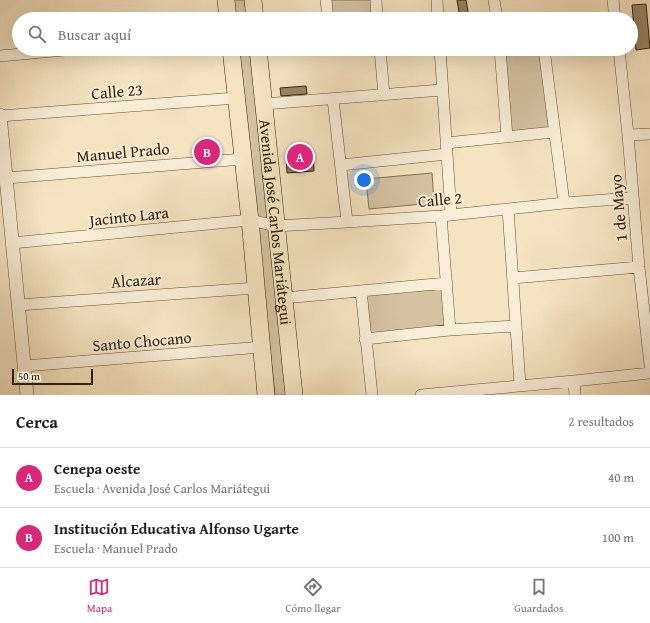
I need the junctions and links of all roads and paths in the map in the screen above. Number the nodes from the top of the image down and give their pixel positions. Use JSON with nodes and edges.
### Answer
{"nodes":[{"id":1,"x":226,"y":0,"type":"edge"},
{"id":2,"x":253,"y":0,"type":"edge"},
{"id":3,"x":326,"y":0,"type":"edge"},
{"id":4,"x":376,"y":0,"type":"edge"},
{"id":5,"x":437,"y":0,"type":"edge"},
{"id":6,"x":494,"y":0,"type":"edge"},
{"id":7,"x":613,"y":0,"type":"edge"},
{"id":8,"x":227,"y":12,"type":"edge"},
{"id":9,"x":254,"y":12,"type":"edge"},
{"id":10,"x":327,"y":12,"type":"edge"},
{"id":11,"x":377,"y":12,"type":"edge"},
{"id":12,"x":438,"y":12,"type":"edge"},
{"id":13,"x":495,"y":12,"type":"edge"},
{"id":14,"x":614,"y":12,"type":"edge"},
{"id":15,"x":12,"y":55,"type":"edge"},
{"id":16,"x":0,"y":56,"type":"edge"},
{"id":17,"x":232,"y":56,"type":"edge"},
{"id":18,"x":259,"y":56,"type":"edge"},
{"id":19,"x":381,"y":56,"type":"edge"},
{"id":20,"x":440,"y":56,"type":"edge"},
{"id":21,"x":501,"y":56,"type":"edge"},
{"id":22,"x":545,"y":56,"type":"edge"},
{"id":23,"x":620,"y":56,"type":"edge"},
{"id":24,"x":442,"y":90,"type":"junction"},
{"id":25,"x":384,"y":96,"type":"junction"},
{"id":26,"x":236,"y":98,"type":"junction"},
{"id":27,"x":333,"y":99,"type":"junction"},
{"id":28,"x":264,"y":104,"type":"junction"},
{"id":29,"x":0,"y":116,"type":"edge"},
{"id":30,"x":554,"y":132,"type":"junction"},
{"id":31,"x":650,"y":134,"type":"edge"},
{"id":32,"x":628,"y":135,"type":"junction"},
{"id":33,"x":507,"y":137,"type":"junction"},
{"id":34,"x":446,"y":148,"type":"junction"},
{"id":35,"x":243,"y":159,"type":"junction"},
{"id":36,"x":341,"y":165,"type":"junction"},
{"id":37,"x":6,"y":178,"type":"junction"},
{"id":38,"x":633,"y":198,"type":"junction"},
{"id":39,"x":564,"y":203,"type":"junction"},
{"id":40,"x":508,"y":209,"type":"junction"},
{"id":41,"x":446,"y":215,"type":"junction"},
{"id":42,"x":250,"y":220,"type":"junction"},
{"id":43,"x":347,"y":222,"type":"junction"},
{"id":44,"x":276,"y":226,"type":"junction"},
{"id":45,"x":12,"y":243,"type":"junction"},
{"id":46,"x":639,"y":267,"type":"junction"},
{"id":47,"x":513,"y":278,"type":"junction"},
{"id":48,"x":446,"y":283,"type":"junction"},
{"id":49,"x":256,"y":288,"type":"junction"},
{"id":50,"x":361,"y":291,"type":"junction"},
{"id":51,"x":284,"y":298,"type":"junction"},
{"id":52,"x":18,"y":305,"type":"junction"},
{"id":53,"x":516,"y":326,"type":"junction"},
{"id":54,"x":450,"y":330,"type":"junction"},
{"id":55,"x":365,"y":339,"type":"junction"},
{"id":56,"x":263,"y":347,"type":"junction"},
{"id":57,"x":650,"y":365,"type":"edge"},
{"id":58,"x":24,"y":366,"type":"junction"},
{"id":59,"x":650,"y":373,"type":"edge"},
{"id":60,"x":574,"y":381,"type":"junction"},
{"id":61,"x":520,"y":386,"type":"junction"},
{"id":62,"x":27,"y":395,"type":"edge"},
{"id":63,"x":266,"y":395,"type":"edge"},
{"id":64,"x":294,"y":395,"type":"edge"},
{"id":65,"x":372,"y":395,"type":"edge"},
{"id":66,"x":421,"y":395,"type":"edge"},
{"id":67,"x":425,"y":395,"type":"edge"},
{"id":68,"x":575,"y":395,"type":"edge"}],
"edges":[{"from":1,"to":8,"type":"main road"},
{"from":2,"to":9,"type":"main road"},
{"from":3,"to":10,"type":"street"},
{"from":4,"to":11,"type":"street"},
{"from":5,"to":12,"type":"street"},
{"from":6,"to":13,"type":"street"},
{"from":7,"to":14,"type":"street"},
{"from":15,"to":16,"type":"street"},
{"from":17,"to":26,"type":"main road","name":"Avenida José Carlos Mariátegui"},
{"from":18,"to":28,"type":"main road","name":"Avenida José Carlos Mariátegui"},
{"from":19,"to":25,"type":"street"},
{"from":20,"to":24,"type":"street"},
{"from":21,"to":33,"type":"street"},
{"from":22,"to":30,"type":"street"},
{"from":23,"to":32,"type":"street","name":"1 de Mayo"},
{"from":24,"to":25,"type":"street"},
{"from":24,"to":34,"type":"street"},
{"from":25,"to":27,"type":"street"},
{"from":26,"to":29,"type":"street","name":"Calle 23"},
{"from":26,"to":35,"type":"main road","name":"Avenida José Carlos Mariátegui"},
{"from":27,"to":28,"type":"street"},
{"from":27,"to":36,"type":"street"},
{"from":28,"to":44,"type":"main road","name":"Avenida José Carlos Mariátegui"},
{"from":29,"to":37,"type":"street"},
{"from":30,"to":33,"type":"street"},
{"from":30,"to":39,"type":"street"},
{"from":31,"to":32,"type":"street"},
{"from":32,"to":38,"type":"street","name":"1 de Mayo"},
{"from":33,"to":34,"type":"street"},
{"from":34,"to":36,"type":"street"},
{"from":34,"to":41,"type":"street"},
{"from":35,"to":37,"type":"street","name":"Manuel Prado"},
{"from":35,"to":42,"type":"main road","name":"Avenida José Carlos Mariátegui"},
{"from":36,"to":43,"type":"street"},
{"from":37,"to":45,"type":"street"},
{"from":38,"to":39,"type":"street","name":"Calle 2"},
{"from":38,"to":46,"type":"street","name":"1 de Mayo"},
{"from":39,"to":40,"type":"street","name":"Calle 2"},
{"from":40,"to":41,"type":"street","name":"Calle 2"},
{"from":40,"to":47,"type":"street"},
{"from":41,"to":43,"type":"street","name":"Calle 2"},
{"from":41,"to":48,"type":"street"},
{"from":42,"to":44,"type":"street","name":"Calle 2"},
{"from":42,"to":45,"type":"street","name":"Jacinto Lara"},
{"from":42,"to":49,"type":"main road","name":"Avenida José Carlos Mariátegui"},
{"from":43,"to":44,"type":"street","name":"Calle 2"},
{"from":44,"to":51,"type":"main road","name":"Avenida José Carlos Mariátegui"},
{"from":45,"to":52,"type":"street"},
{"from":46,"to":47,"type":"street"},
{"from":46,"to":57,"type":"street","name":"1 de Mayo"},
{"from":47,"to":53,"type":"street"},
{"from":48,"to":50,"type":"street"},
{"from":48,"to":54,"type":"street"},
{"from":49,"to":52,"type":"street","name":"Alcazar"},
{"from":49,"to":56,"type":"main road","name":"Avenida José Carlos Mariátegui"},
{"from":50,"to":51,"type":"street"},
{"from":50,"to":55,"type":"street"},
{"from":51,"to":64,"type":"main road","name":"Avenida José Carlos Mariátegui"},
{"from":52,"to":58,"type":"street"},
{"from":53,"to":54,"type":"street"},
{"from":53,"to":61,"type":"street"},
{"from":54,"to":55,"type":"street"},
{"from":55,"to":65,"type":"street"},
{"from":56,"to":58,"type":"street","name":"Santo Chocano"},
{"from":56,"to":63,"type":"main road","name":"Avenida José Carlos Mariátegui"},
{"from":58,"to":62,"type":"street"},
{"from":59,"to":60,"type":"street"},
{"from":60,"to":61,"type":"street"},
{"from":60,"to":68,"type":"street"},
{"from":61,"to":67,"type":"street"},
{"from":66,"to":67,"type":"street"}]}
